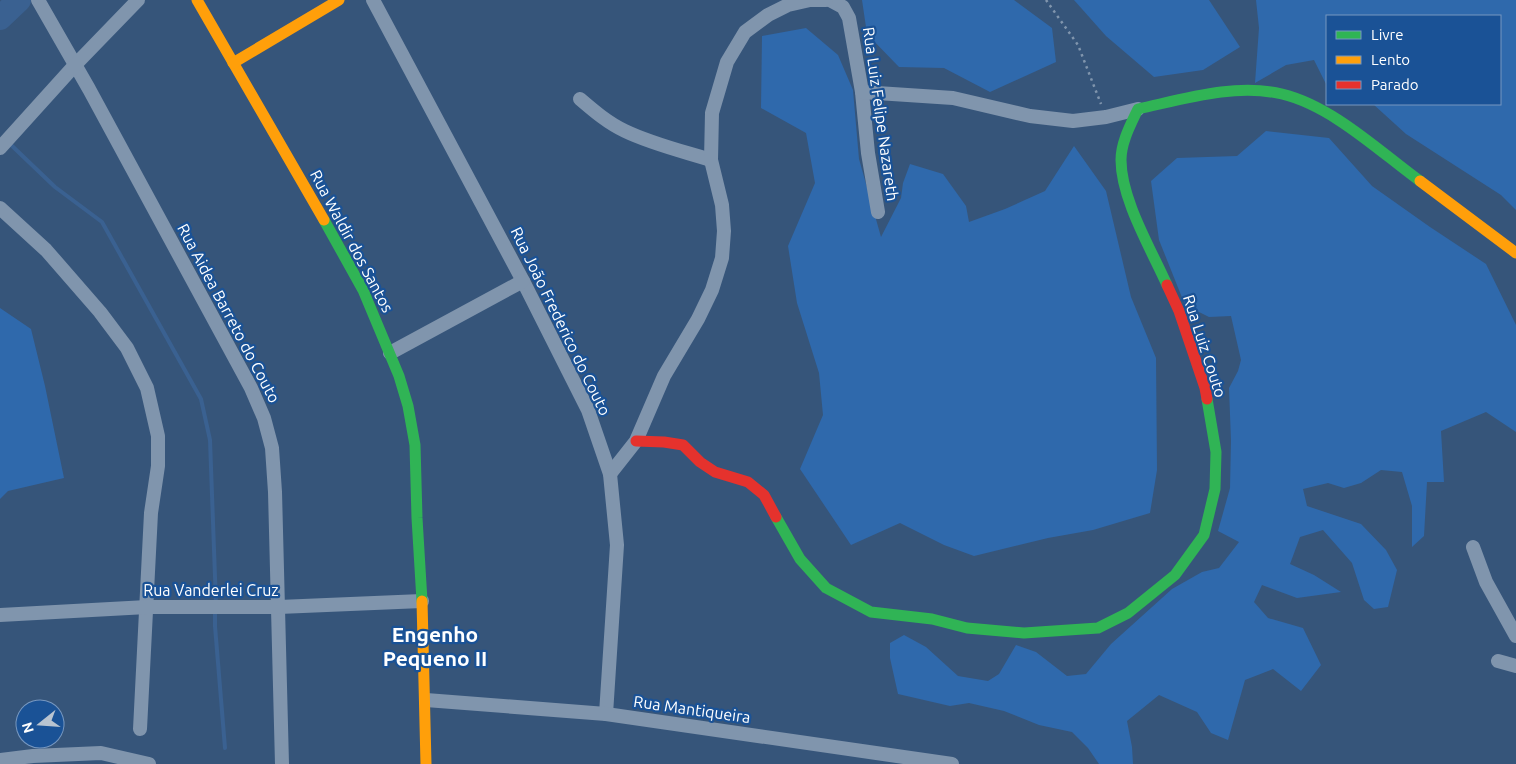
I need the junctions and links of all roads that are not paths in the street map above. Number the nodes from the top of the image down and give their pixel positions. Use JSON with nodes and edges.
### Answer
{"nodes":[{"id":1,"x":38,"y":0,"type":"edge"},
{"id":2,"x":138,"y":0,"type":"edge"},
{"id":3,"x":197,"y":0,"type":"edge"},
{"id":4,"x":338,"y":0,"type":"edge"},
{"id":5,"x":373,"y":0,"type":"edge"},
{"id":6,"x":826,"y":0,"type":"edge"},
{"id":7,"x":830,"y":0,"type":"edge"},
{"id":8,"x":233,"y":63,"type":"junction"},
{"id":9,"x":75,"y":65,"type":"junction"},
{"id":10,"x":862,"y":92,"type":"junction"},
{"id":11,"x":580,"y":99,"type":"dead end"},
{"id":12,"x":1138,"y":109,"type":"junction"},
{"id":13,"x":0,"y":148,"type":"edge"},
{"id":14,"x":711,"y":160,"type":"junction"},
{"id":15,"x":0,"y":208,"type":"edge"},
{"id":16,"x":878,"y":212,"type":"dead end"},
{"id":17,"x":1516,"y":253,"type":"edge"},
{"id":18,"x":523,"y":281,"type":"junction"},
{"id":19,"x":390,"y":354,"type":"junction"},
{"id":20,"x":636,"y":441,"type":"junction"},
{"id":21,"x":610,"y":474,"type":"junction"},
{"id":22,"x":1473,"y":547,"type":"dead end"},
{"id":23,"x":422,"y":601,"type":"junction"},
{"id":24,"x":147,"y":607,"type":"junction"},
{"id":25,"x":278,"y":607,"type":"junction"},
{"id":26,"x":0,"y":615,"type":"edge"},
{"id":27,"x":1516,"y":636,"type":"edge"},
{"id":28,"x":1498,"y":661,"type":"dead end"},
{"id":29,"x":1516,"y":666,"type":"edge"},
{"id":30,"x":426,"y":700,"type":"junction"},
{"id":31,"x":606,"y":714,"type":"junction"},
{"id":32,"x":140,"y":729,"type":"dead end"},
{"id":33,"x":0,"y":760,"type":"edge"},
{"id":34,"x":149,"y":764,"type":"edge"},
{"id":35,"x":282,"y":764,"type":"edge"},
{"id":36,"x":426,"y":764,"type":"edge"},
{"id":37,"x":952,"y":764,"type":"edge"}],
"edges":[{"from":1,"to":9,"type":"street","name":"Rua Aidea Barreto do Couto"},
{"from":2,"to":9,"type":"street"},
{"from":3,"to":8,"type":"street","name":"Rua Waldir dos Santos"},
{"from":4,"to":8,"type":"street"},
{"from":5,"to":18,"type":"street","name":"Rua João Frederico do Couto"},
{"from":6,"to":14,"type":"street"},
{"from":7,"to":10,"type":"street","name":"Rua Luiz Felipe Nazareth"},
{"from":8,"to":19,"type":"street","name":"Rua Waldir dos Santos"},
{"from":9,"to":13,"type":"street"},
{"from":9,"to":25,"type":"street","name":"Rua Aidea Barreto do Couto"},
{"from":10,"to":12,"type":"street"},
{"from":10,"to":16,"type":"street","name":"Rua Luiz Felipe Nazareth"},
{"from":11,"to":14,"type":"street"},
{"from":12,"to":17,"type":"street"},
{"from":12,"to":20,"type":"street","name":"Rua Luiz Couto"},
{"from":14,"to":20,"type":"street"},
{"from":15,"to":24,"type":"street"},
{"from":18,"to":19,"type":"street"},
{"from":18,"to":21,"type":"street","name":"Rua João Frederico do Couto"},
{"from":19,"to":23,"type":"street","name":"Rua Waldir dos Santos"},
{"from":20,"to":21,"type":"street"},
{"from":21,"to":31,"type":"street","name":"Rua João Frederico do Couto"},
{"from":22,"to":27,"type":"street"},
{"from":23,"to":25,"type":"street","name":"Rua Vanderlei Cruz"},
{"from":23,"to":30,"type":"street","name":"Rua Waldir dos Santos"},
{"from":24,"to":25,"type":"street","name":"Rua Vanderlei Cruz"},
{"from":24,"to":26,"type":"street","name":"Rua Vanderlei Cruz"},
{"from":24,"to":32,"type":"street"},
{"from":25,"to":35,"type":"street","name":"Rua Aidea Barreto do Couto"},
{"from":28,"to":29,"type":"street"},
{"from":30,"to":31,"type":"street","name":"Rua Mantiqueira"},
{"from":30,"to":36,"type":"street","name":"Rua Waldir dos Santos"},
{"from":31,"to":37,"type":"street","name":"Rua Mantiqueira"},
{"from":33,"to":34,"type":"street"}]}
